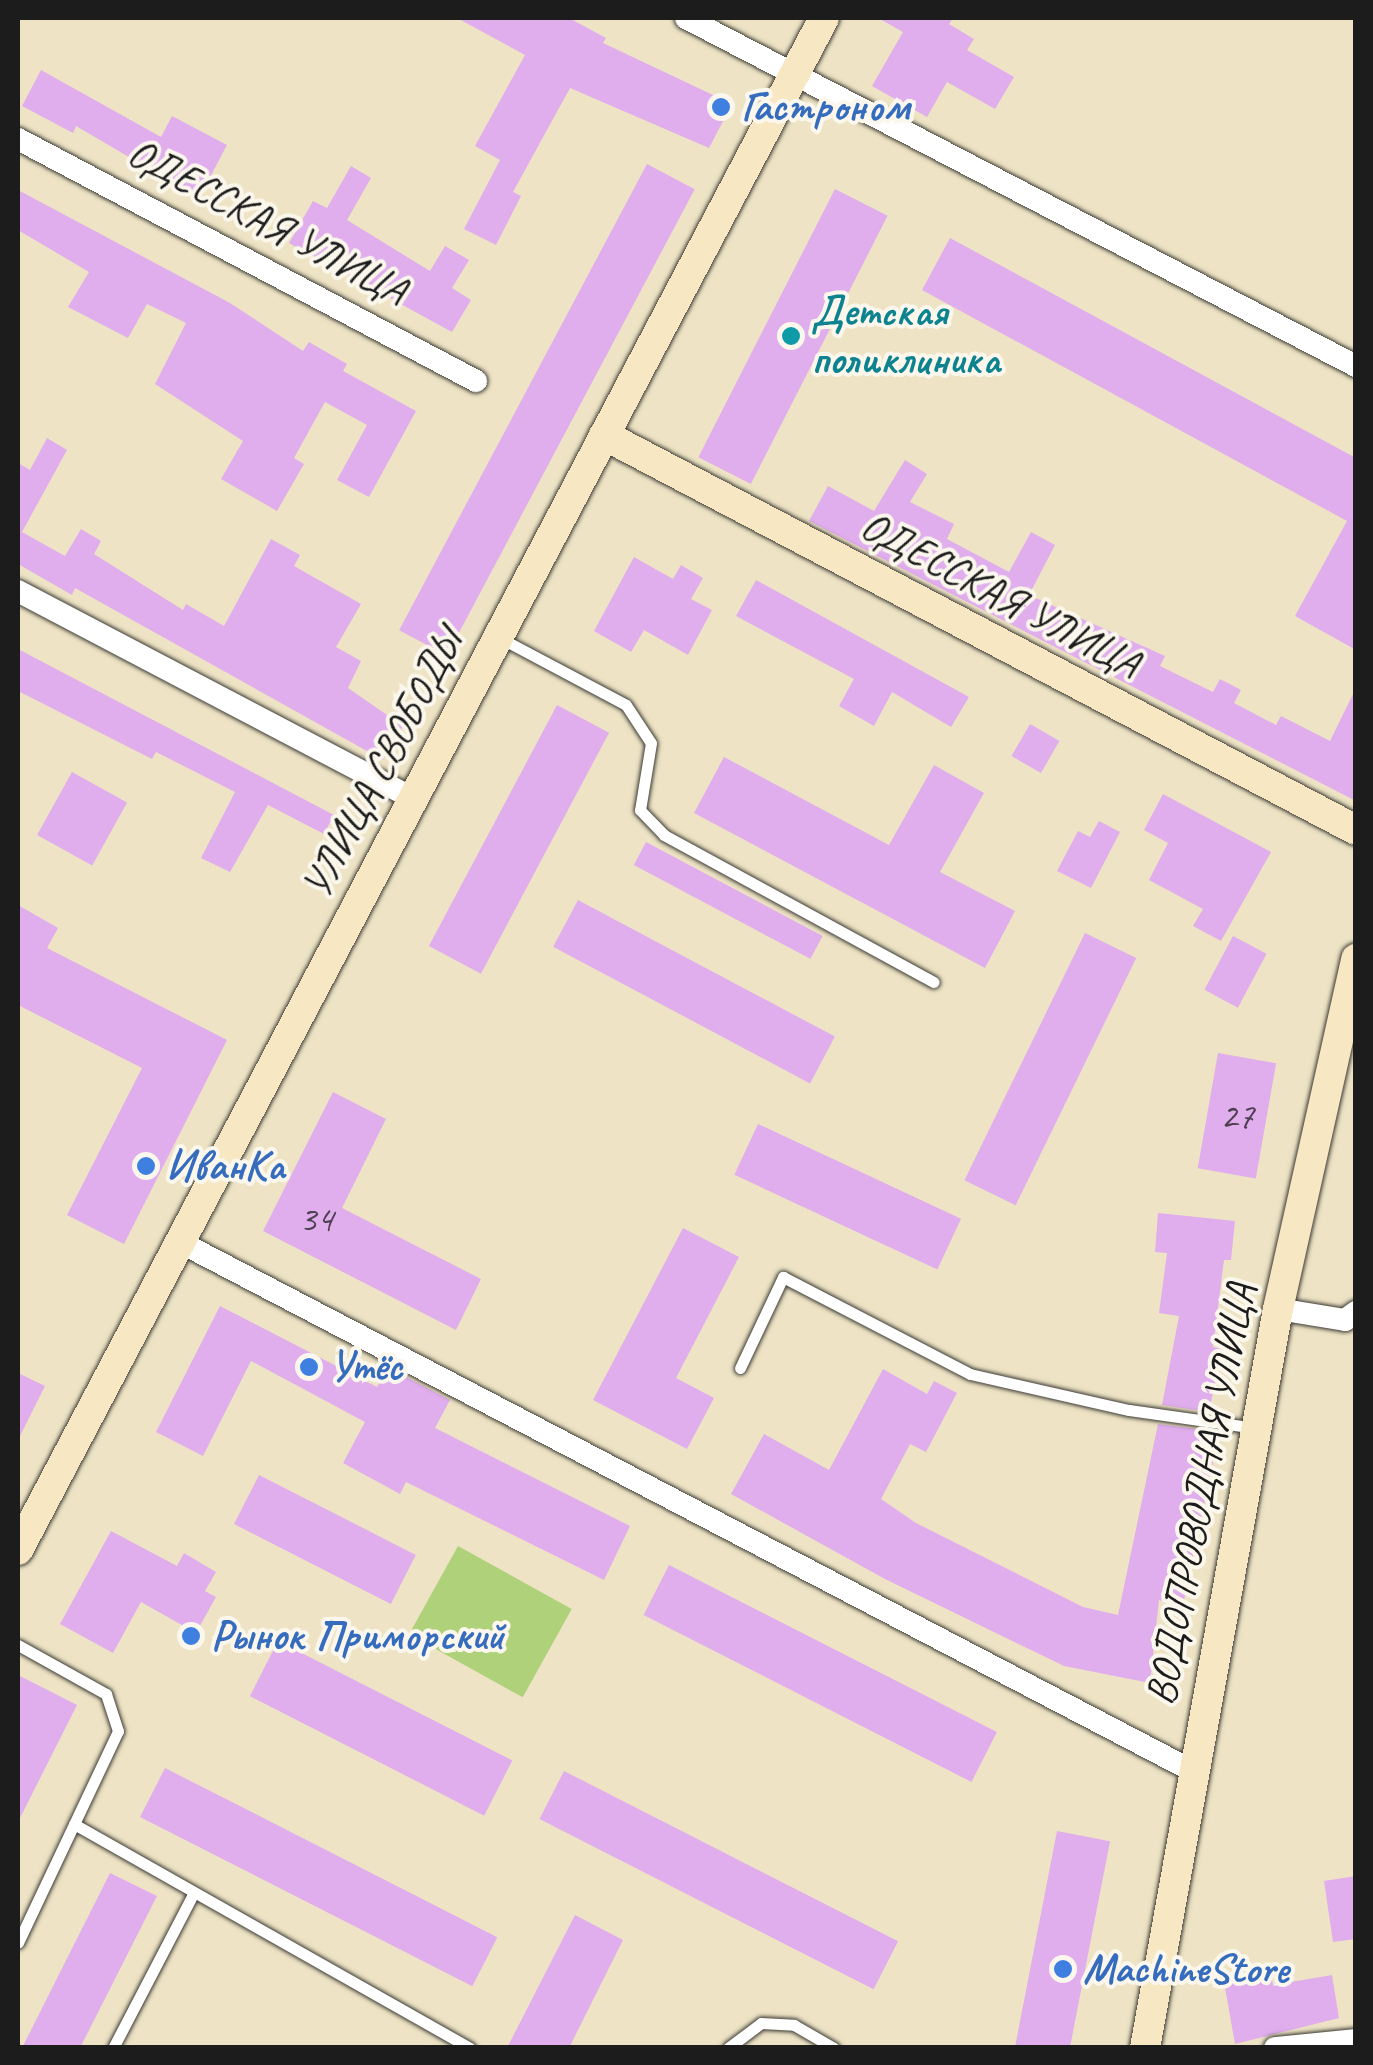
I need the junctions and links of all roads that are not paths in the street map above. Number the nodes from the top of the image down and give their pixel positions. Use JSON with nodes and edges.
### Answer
{"nodes":[{"id":1,"x":686,"y":18,"type":"edge"},
{"id":2,"x":824,"y":18,"type":"edge"},
{"id":3,"x":794,"y":74,"type":"junction"},
{"id":4,"x":18,"y":139,"type":"edge"},
{"id":5,"x":1356,"y":366,"type":"edge"},
{"id":6,"x":476,"y":381,"type":"dead end"},
{"id":7,"x":604,"y":435,"type":"junction"},
{"id":8,"x":18,"y":591,"type":"edge"},
{"id":9,"x":498,"y":637,"type":"junction"},
{"id":10,"x":413,"y":798,"type":"junction"},
{"id":11,"x":1356,"y":830,"type":"edge"},
{"id":12,"x":1356,"y":958,"type":"edge"},
{"id":13,"x":934,"y":982,"type":"dead end"},
{"id":14,"x":180,"y":1242,"type":"junction"},
{"id":15,"x":1278,"y":1309,"type":"junction"},
{"id":16,"x":1352,"y":1322,"type":"edge"},
{"id":17,"x":740,"y":1368,"type":"dead end"},
{"id":18,"x":1256,"y":1428,"type":"junction"},
{"id":19,"x":18,"y":1550,"type":"edge"},
{"id":20,"x":18,"y":1645,"type":"edge"},
{"id":21,"x":1192,"y":1770,"type":"junction"},
{"id":22,"x":74,"y":1824,"type":"junction"},
{"id":23,"x":192,"y":1896,"type":"junction"},
{"id":24,"x":18,"y":1943,"type":"edge"},
{"id":25,"x":1356,"y":2040,"type":"edge"},
{"id":26,"x":113,"y":2048,"type":"edge"},
{"id":27,"x":470,"y":2048,"type":"edge"},
{"id":28,"x":728,"y":2048,"type":"edge"},
{"id":29,"x":834,"y":2048,"type":"edge"},
{"id":30,"x":1145,"y":2048,"type":"edge"},
{"id":31,"x":1275,"y":2048,"type":"edge"}],
"edges":[{"from":1,"to":3,"type":"street"},
{"from":2,"to":3,"type":"street","name":"УЛИЦА СВОБОДЫ"},
{"from":3,"to":5,"type":"street"},
{"from":3,"to":7,"type":"street","name":"УЛИЦА СВОБОДЫ"},
{"from":4,"to":6,"type":"street","name":"ОДЕССКАЯ УЛИЦА"},
{"from":7,"to":9,"type":"street","name":"УЛИЦА СВОБОДЫ"},
{"from":7,"to":11,"type":"street","name":"ОДЕССКАЯ УЛИЦА"},
{"from":8,"to":10,"type":"street"},
{"from":9,"to":10,"type":"street","name":"УЛИЦА СВОБОДЫ"},
{"from":9,"to":13,"type":"lane"},
{"from":10,"to":14,"type":"street","name":"УЛИЦА СВОБОДЫ"},
{"from":12,"to":15,"type":"street","name":"ВОДОПРОВОДНАЯ УЛИЦА"},
{"from":14,"to":19,"type":"street","name":"УЛИЦА СВОБОДЫ"},
{"from":14,"to":21,"type":"street"},
{"from":15,"to":16,"type":"street"},
{"from":15,"to":18,"type":"street","name":"ВОДОПРОВОДНАЯ УЛИЦА"},
{"from":17,"to":18,"type":"lane"},
{"from":18,"to":21,"type":"street","name":"ВОДОПРОВОДНАЯ УЛИЦА"},
{"from":20,"to":22,"type":"lane"},
{"from":21,"to":30,"type":"street","name":"ВОДОПРОВОДНАЯ УЛИЦА"},
{"from":22,"to":23,"type":"lane"},
{"from":22,"to":24,"type":"lane"},
{"from":23,"to":26,"type":"lane"},
{"from":23,"to":27,"type":"lane"},
{"from":25,"to":31,"type":"street"},
{"from":28,"to":29,"type":"lane"}]}
